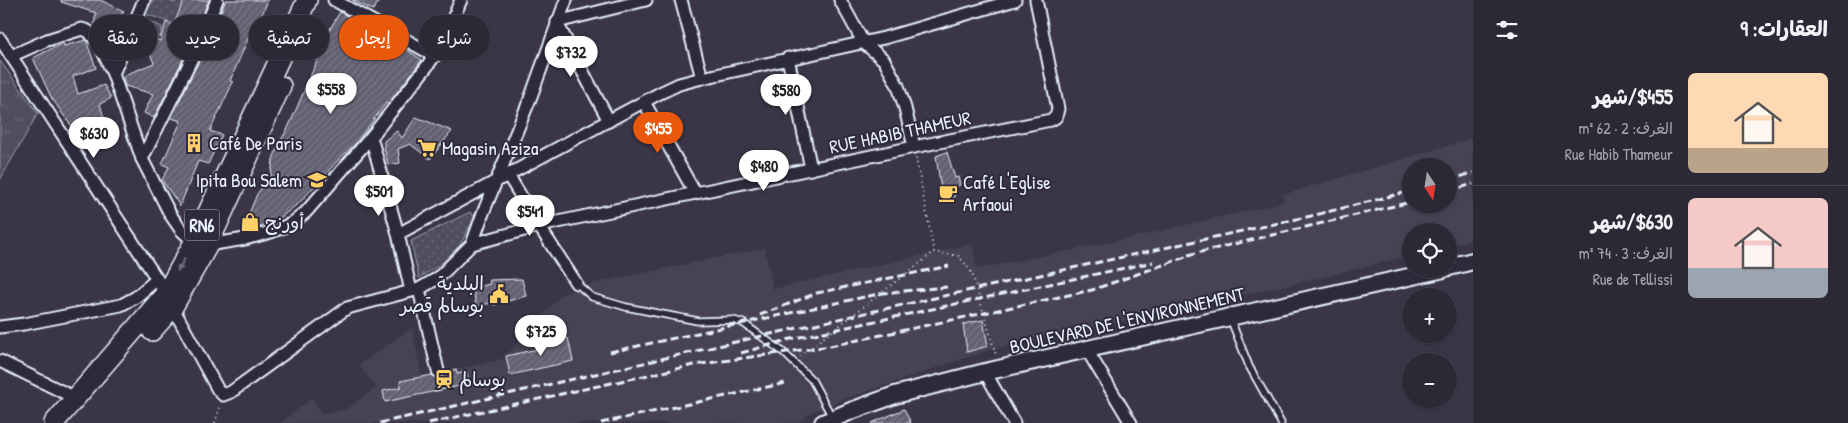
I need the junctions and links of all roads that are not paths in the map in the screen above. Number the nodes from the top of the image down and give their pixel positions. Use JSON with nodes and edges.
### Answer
{"nodes":[{"id":1,"x":144,"y":0,"type":"edge"},
{"id":2,"x":218,"y":0,"type":"edge"},
{"id":3,"x":307,"y":0,"type":"edge"},
{"id":4,"x":319,"y":0,"type":"edge"},
{"id":5,"x":334,"y":0,"type":"edge"},
{"id":6,"x":461,"y":0,"type":"edge"},
{"id":7,"x":566,"y":0,"type":"edge"},
{"id":8,"x":646,"y":0,"type":"edge"},
{"id":9,"x":681,"y":0,"type":"edge"},
{"id":10,"x":840,"y":0,"type":"edge"},
{"id":11,"x":1016,"y":0,"type":"edge"},
{"id":12,"x":1036,"y":0,"type":"edge"},
{"id":13,"x":454,"y":15,"type":"edge"},
{"id":14,"x":557,"y":23,"type":"junction"},
{"id":15,"x":0,"y":39,"type":"edge"},
{"id":16,"x":862,"y":42,"type":"junction"},
{"id":17,"x":419,"y":47,"type":"edge"},
{"id":18,"x":11,"y":56,"type":"junction"},
{"id":19,"x":788,"y":58,"type":"junction"},
{"id":20,"x":432,"y":60,"type":"edge"},
{"id":21,"x":113,"y":74,"type":"junction"},
{"id":22,"x":702,"y":78,"type":"junction"},
{"id":23,"x":644,"y":102,"type":"junction"},
{"id":24,"x":609,"y":121,"type":"junction"},
{"id":25,"x":254,"y":131,"type":"junction"},
{"id":26,"x":371,"y":137,"type":"junction"},
{"id":27,"x":914,"y":146,"type":"junction"},
{"id":28,"x":142,"y":159,"type":"junction"},
{"id":29,"x":810,"y":169,"type":"junction"},
{"id":30,"x":508,"y":175,"type":"junction"},
{"id":31,"x":495,"y":182,"type":"junction"},
{"id":32,"x":695,"y":193,"type":"junction"},
{"id":33,"x":539,"y":226,"type":"junction"},
{"id":34,"x":398,"y":234,"type":"junction"},
{"id":35,"x":201,"y":244,"type":"junction"},
{"id":36,"x":472,"y":244,"type":"junction"},
{"id":37,"x":1473,"y":261,"type":"edge"},
{"id":38,"x":1457,"y":266,"type":"edge"},
{"id":39,"x":1405,"y":278,"type":"edge"},
{"id":40,"x":576,"y":283,"type":"joint"},
{"id":41,"x":415,"y":290,"type":"junction"},
{"id":42,"x":165,"y":293,"type":"junction"},
{"id":43,"x":1230,"y":318,"type":"junction"},
{"id":44,"x":0,"y":327,"type":"edge"},
{"id":45,"x":1088,"y":350,"type":"junction"},
{"id":46,"x":0,"y":361,"type":"edge"},
{"id":47,"x":438,"y":371,"type":"dead end"},
{"id":48,"x":993,"y":371,"type":"junction"},
{"id":49,"x":75,"y":398,"type":"junction"},
{"id":50,"x":828,"y":421,"type":"edge"},
{"id":51,"x":54,"y":423,"type":"edge"},
{"id":52,"x":70,"y":423,"type":"edge"},
{"id":53,"x":1014,"y":423,"type":"edge"},
{"id":54,"x":1131,"y":423,"type":"edge"},
{"id":55,"x":1281,"y":423,"type":"edge"}],
"edges":[{"from":1,"to":21,"type":"street"},
{"from":2,"to":28,"type":"street"},
{"from":3,"to":25,"type":"main road","number":"RN6"},
{"from":4,"to":25,"type":"main road","number":"RN6"},
{"from":5,"to":17,"type":"street"},
{"from":6,"to":13,"type":"street"},
{"from":7,"to":14,"type":"street"},
{"from":8,"to":14,"type":"street"},
{"from":9,"to":22,"type":"street"},
{"from":10,"to":16,"type":"street"},
{"from":11,"to":16,"type":"street"},
{"from":12,"to":27,"type":"street","name":"RUE HABIB THAMEUR"},
{"from":14,"to":24,"type":"street"},
{"from":14,"to":31,"type":"street"},
{"from":15,"to":18,"type":"street"},
{"from":16,"to":19,"type":"street"},
{"from":16,"to":27,"type":"street"},
{"from":18,"to":21,"type":"street"},
{"from":18,"to":42,"type":"street"},
{"from":19,"to":22,"type":"street"},
{"from":19,"to":29,"type":"street"},
{"from":20,"to":26,"type":"street"},
{"from":21,"to":28,"type":"street"},
{"from":22,"to":23,"type":"street"},
{"from":23,"to":24,"type":"street"},
{"from":23,"to":32,"type":"street"},
{"from":24,"to":30,"type":"street"},
{"from":25,"to":35,"type":"main road","number":"RN6"},
{"from":26,"to":34,"type":"street"},
{"from":26,"to":35,"type":"street"},
{"from":27,"to":29,"type":"street","name":"RUE HABIB THAMEUR"},
{"from":28,"to":35,"type":"street"},
{"from":29,"to":32,"type":"street","name":"RUE HABIB THAMEUR"},
{"from":30,"to":31,"type":"street"},
{"from":30,"to":33,"type":"street"},
{"from":31,"to":34,"type":"street"},
{"from":31,"to":36,"type":"street"},
{"from":32,"to":33,"type":"street","name":"RUE HABIB THAMEUR"},
{"from":33,"to":36,"type":"street","name":"RUE HABIB THAMEUR"},
{"from":33,"to":40,"type":"street"},
{"from":34,"to":41,"type":"street"},
{"from":35,"to":42,"type":"main road","number":"RN6"},
{"from":36,"to":41,"type":"street","name":"RUE HABIB THAMEUR"},
{"from":37,"to":38,"type":"street"},
{"from":39,"to":43,"type":"street","name":"BOULEVARD DE L'ENVIRONNEMENT"},
{"from":40,"to":50,"type":"lane"},
{"from":41,"to":42,"type":"street","name":"RUE HABIB THAMEUR"},
{"from":41,"to":47,"type":"street"},
{"from":42,"to":44,"type":"street"},
{"from":42,"to":49,"type":"main road","number":"RN6"},
{"from":42,"to":52,"type":"main road","number":"RN6"},
{"from":43,"to":45,"type":"street","name":"BOULEVARD DE L'ENVIRONNEMENT"},
{"from":43,"to":55,"type":"lane"},
{"from":45,"to":48,"type":"street","name":"BOULEVARD DE L'ENVIRONNEMENT"},
{"from":45,"to":54,"type":"street"},
{"from":46,"to":49,"type":"street"},
{"from":48,"to":50,"type":"street","name":"BOULEVARD DE L'ENVIRONNEMENT"},
{"from":48,"to":53,"type":"street"},
{"from":49,"to":51,"type":"main road","number":"RN6"}]}
